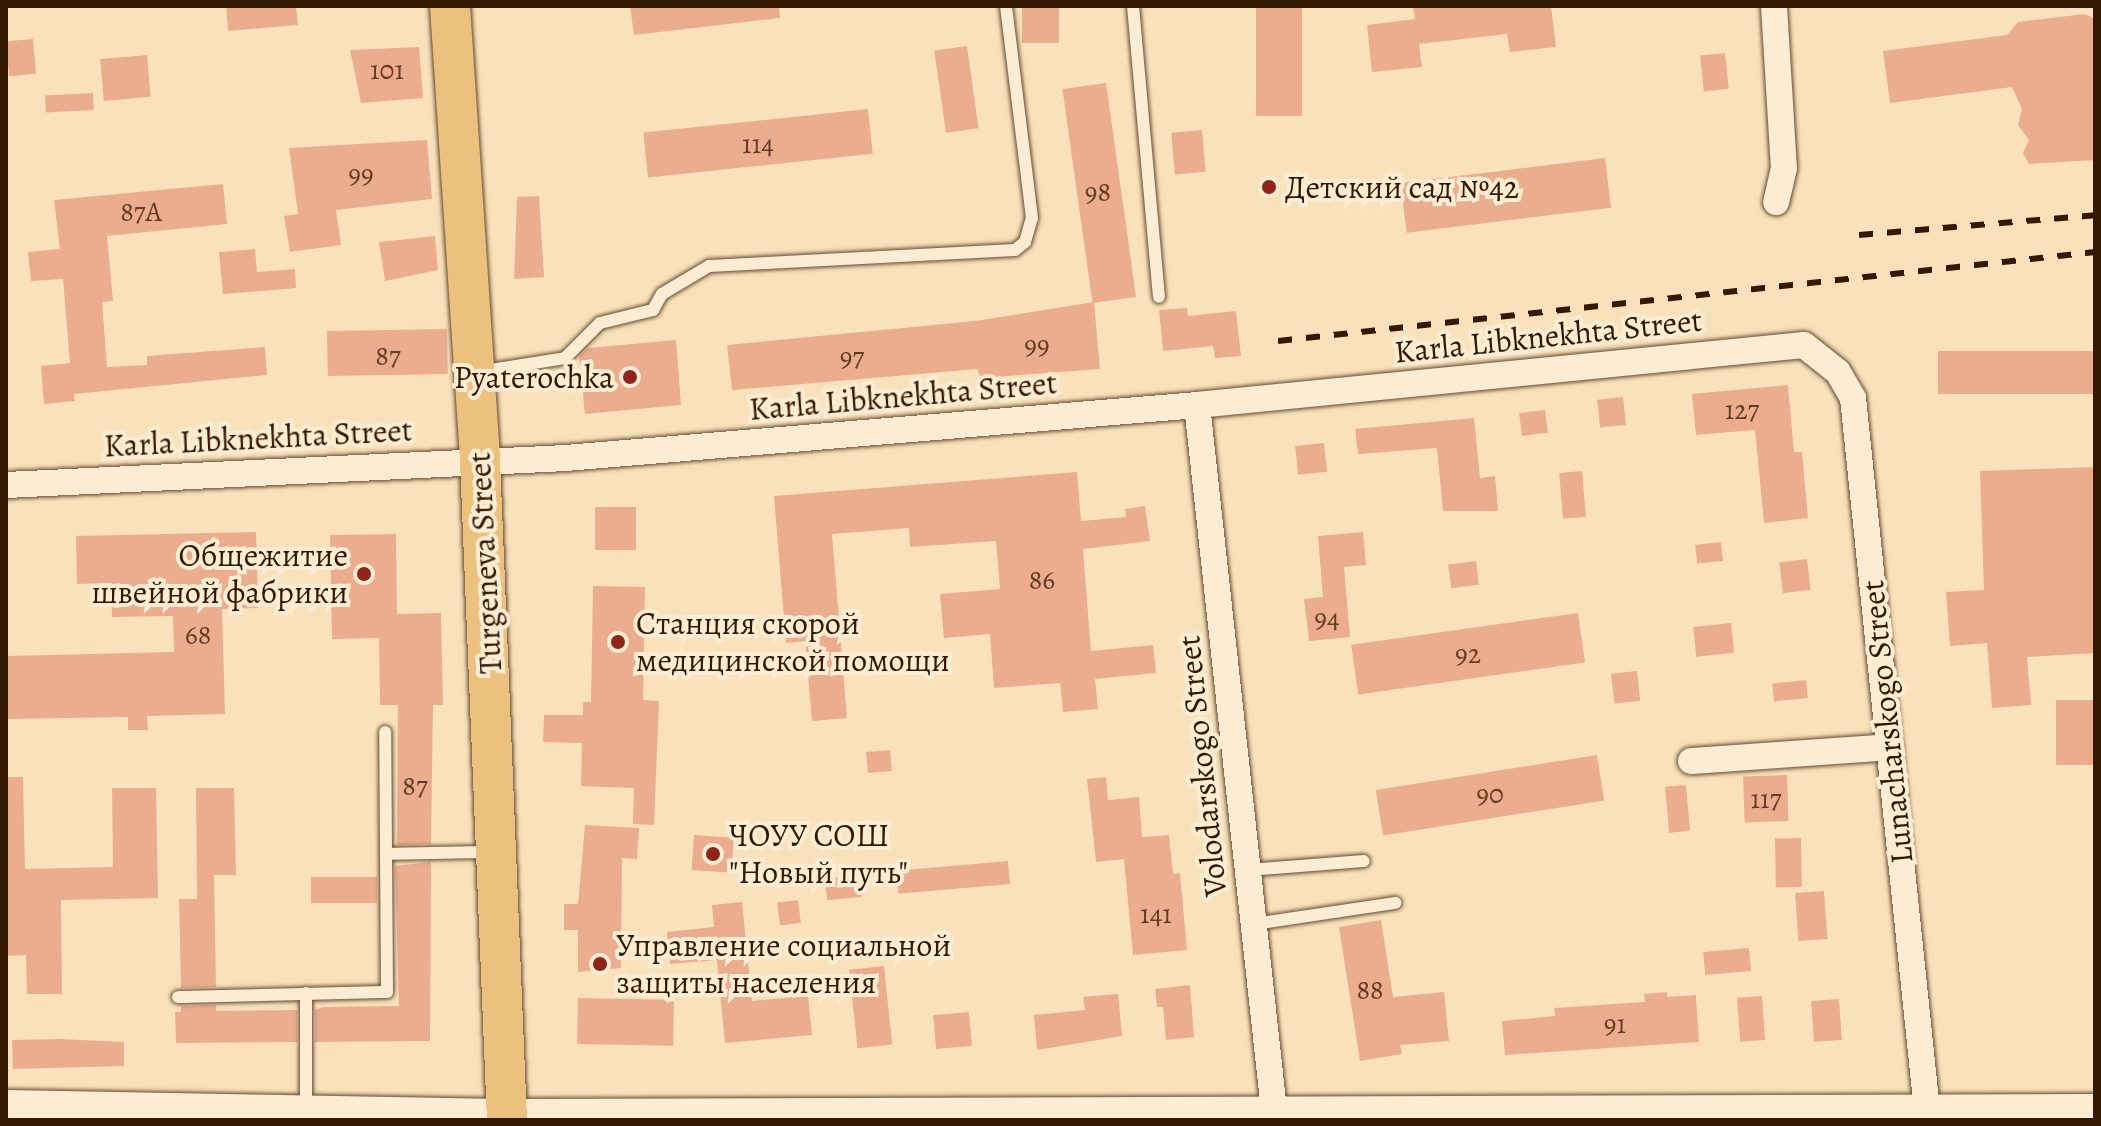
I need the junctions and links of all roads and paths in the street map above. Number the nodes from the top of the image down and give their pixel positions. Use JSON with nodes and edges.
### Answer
{"nodes":[{"id":1,"x":450,"y":6,"type":"edge"},
{"id":2,"x":1006,"y":6,"type":"edge"},
{"id":3,"x":1133,"y":6,"type":"edge"},
{"id":4,"x":1774,"y":6,"type":"edge"},
{"id":5,"x":1776,"y":202,"type":"dead end"},
{"id":6,"x":1159,"y":297,"type":"dead end"},
{"id":7,"x":1804,"y":345,"type":"joint"},
{"id":8,"x":475,"y":372,"type":"junction"},
{"id":9,"x":1197,"y":405,"type":"junction"},
{"id":10,"x":480,"y":460,"type":"junction"},
{"id":11,"x":6,"y":485,"type":"edge"},
{"id":12,"x":385,"y":732,"type":"dead end"},
{"id":13,"x":1890,"y":747,"type":"junction"},
{"id":14,"x":1691,"y":761,"type":"dead end"},
{"id":15,"x":498,"y":852,"type":"junction"},
{"id":16,"x":386,"y":854,"type":"junction"},
{"id":17,"x":1364,"y":861,"type":"dead end"},
{"id":18,"x":1248,"y":870,"type":"junction"},
{"id":19,"x":1395,"y":903,"type":"dead end"},
{"id":20,"x":1254,"y":924,"type":"junction"},
{"id":21,"x":306,"y":993,"type":"junction"},
{"id":22,"x":178,"y":997,"type":"dead end"},
{"id":23,"x":6,"y":1106,"type":"edge"},
{"id":24,"x":2095,"y":1110,"type":"edge"},
{"id":25,"x":306,"y":1111,"type":"junction"},
{"id":26,"x":975,"y":1116,"type":"edge"},
{"id":27,"x":1274,"y":1116,"type":"edge"},
{"id":28,"x":1928,"y":1116,"type":"edge"},
{"id":29,"x":507,"y":1117,"type":"edge"}],
"edges":[{"from":1,"to":8,"type":"main road","name":"Turgeneva Street"},
{"from":2,"to":8,"type":"lane"},
{"from":3,"to":6,"type":"lane"},
{"from":4,"to":5,"type":"street"},
{"from":7,"to":9,"type":"street","name":"Karla Libknekhta Street"},
{"from":7,"to":13,"type":"street","name":"Lunacharskogo Street"},
{"from":8,"to":10,"type":"main road","name":"Turgeneva Street"},
{"from":9,"to":10,"type":"street","name":"Karla Libknekhta Street"},
{"from":9,"to":18,"type":"street","name":"Volodarskogo Street"},
{"from":10,"to":11,"type":"street","name":"Karla Libknekhta Street"},
{"from":10,"to":15,"type":"main road","name":"Turgeneva Street"},
{"from":12,"to":16,"type":"lane"},
{"from":13,"to":14,"type":"street"},
{"from":13,"to":28,"type":"street","name":"Lunacharskogo Street"},
{"from":15,"to":16,"type":"lane"},
{"from":15,"to":29,"type":"main road","name":"Turgeneva Street"},
{"from":16,"to":21,"type":"lane"},
{"from":17,"to":18,"type":"lane"},
{"from":18,"to":20,"type":"street","name":"Volodarskogo Street"},
{"from":19,"to":20,"type":"lane"},
{"from":20,"to":27,"type":"street","name":"Volodarskogo Street"},
{"from":21,"to":22,"type":"lane"},
{"from":21,"to":25,"type":"lane"},
{"from":23,"to":25,"type":"street"},
{"from":24,"to":28,"type":"street"},
{"from":25,"to":29,"type":"street"},
{"from":26,"to":27,"type":"street"},
{"from":26,"to":29,"type":"street"},
{"from":27,"to":28,"type":"street"}]}
